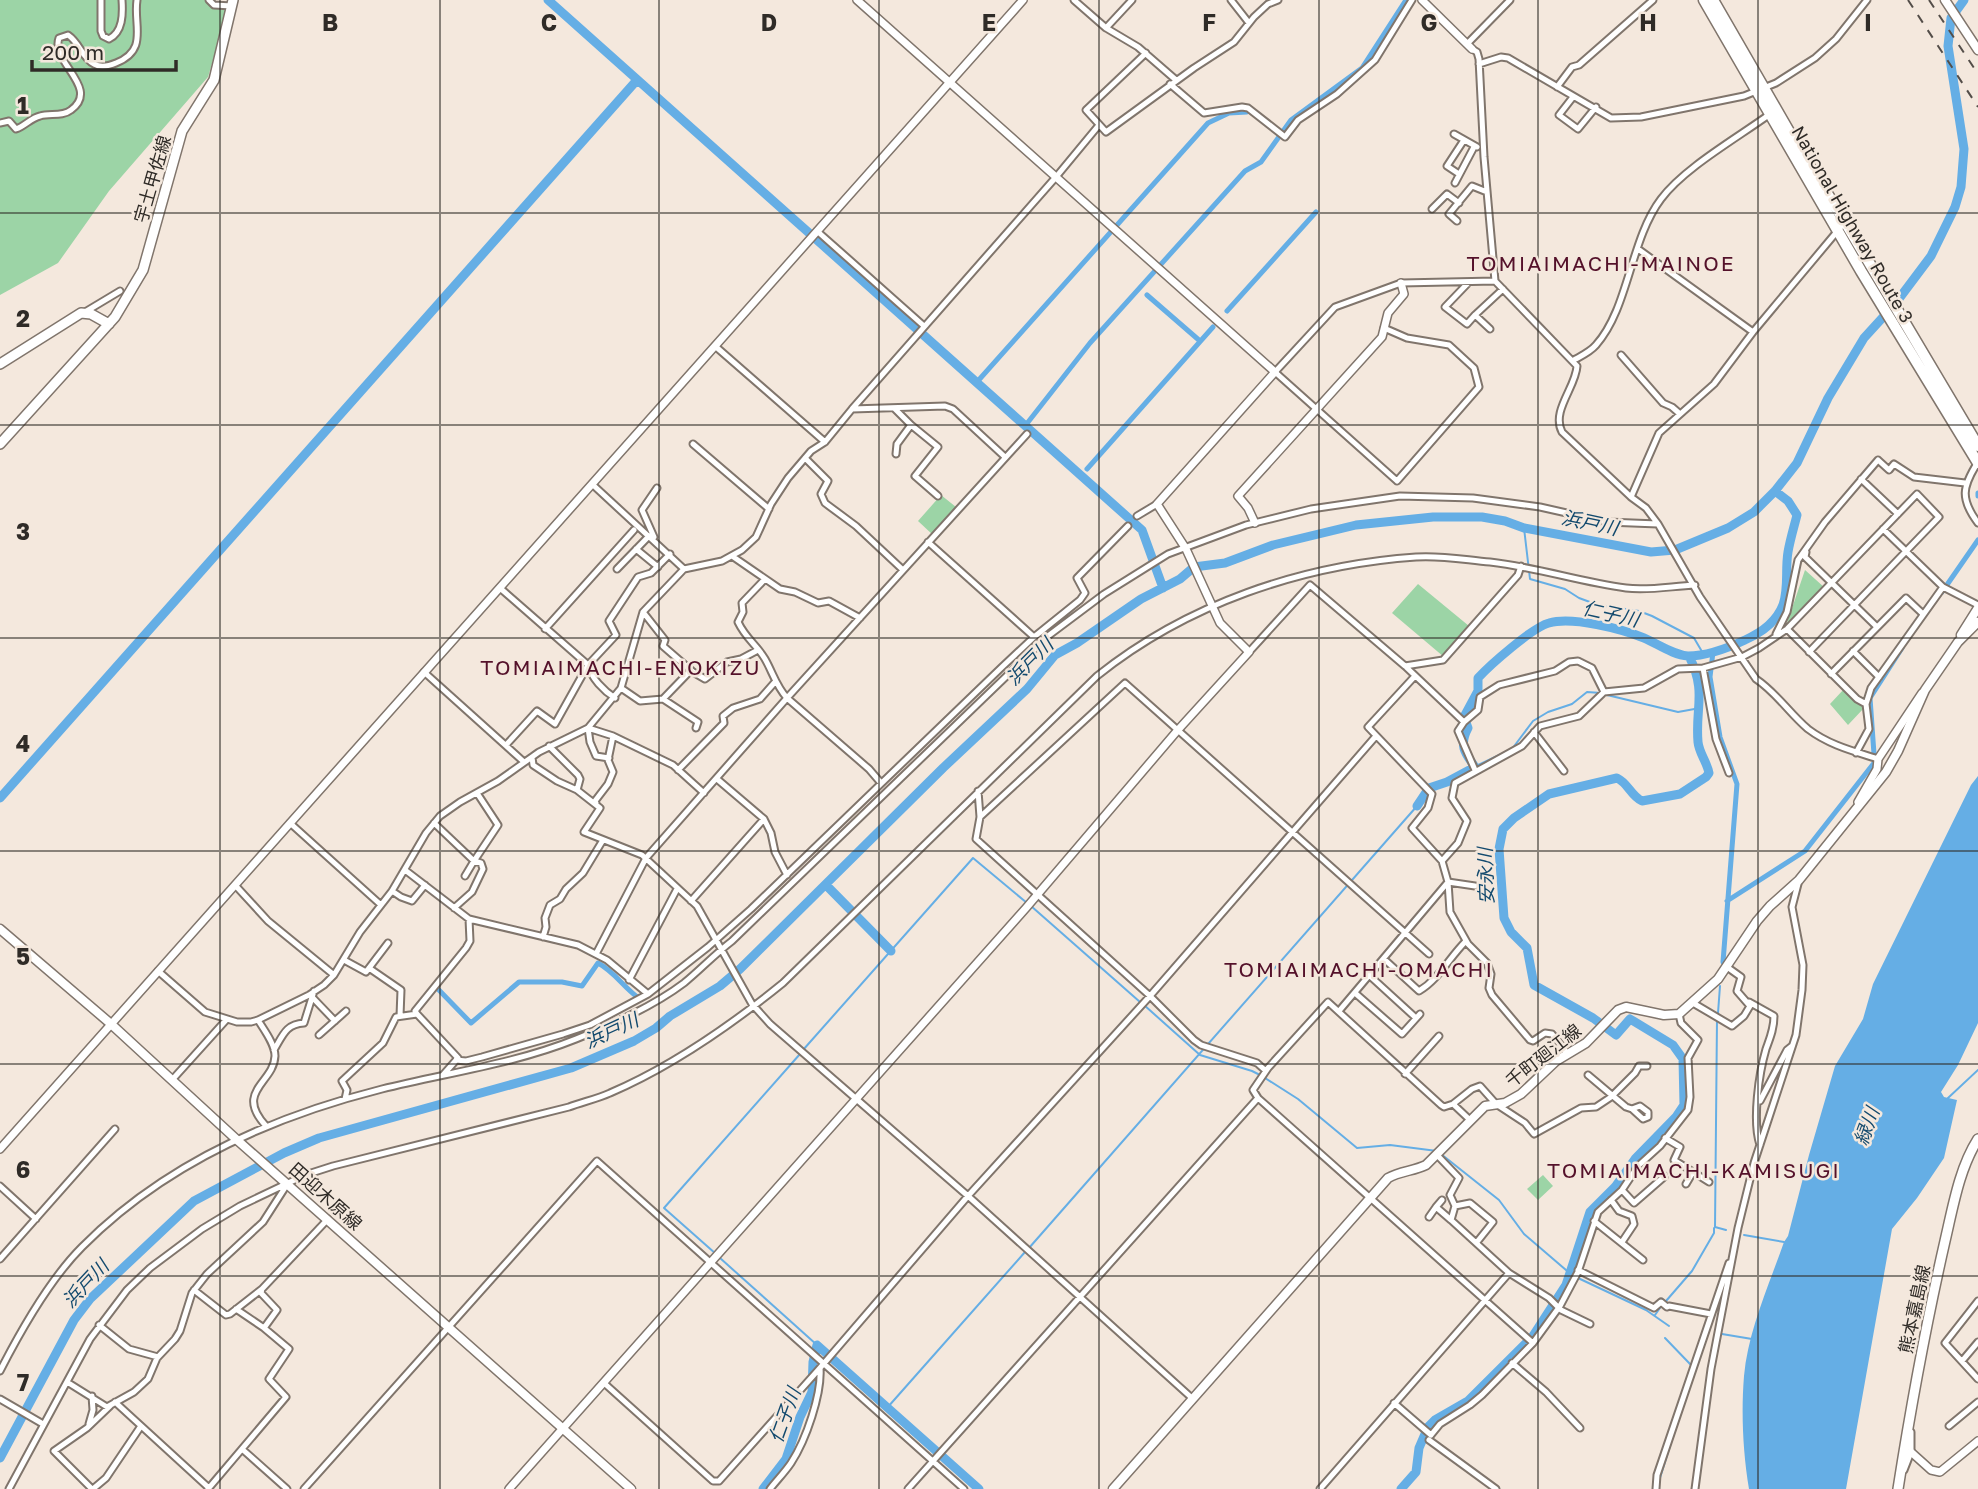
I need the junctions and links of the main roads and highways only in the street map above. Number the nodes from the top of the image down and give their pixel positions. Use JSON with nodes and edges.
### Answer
{"nodes":[{"id":1,"x":1704,"y":0,"type":"edge"},
{"id":2,"x":1713,"y":0,"type":"edge"},
{"id":3,"x":1945,"y":0,"type":"edge"},
{"id":4,"x":232,"y":3,"type":"edge"},
{"id":5,"x":1978,"y":50,"type":"edge"},
{"id":6,"x":1761,"y":90,"type":"junction"},
{"id":7,"x":1841,"y":225,"type":"junction"},
{"id":8,"x":109,"y":324,"type":"junction"},
{"id":9,"x":1901,"y":328,"type":"junction"},
{"id":10,"x":0,"y":364,"type":"edge"},
{"id":11,"x":1957,"y":411,"type":"junction"},
{"id":12,"x":1978,"y":431,"type":"edge"},
{"id":13,"x":0,"y":444,"type":"edge"},
{"id":14,"x":1978,"y":446,"type":"edge"},
{"id":15,"x":1978,"y":462,"type":"edge"},
{"id":16,"x":1978,"y":606,"type":"edge"},
{"id":17,"x":1978,"y":622,"type":"edge"},
{"id":18,"x":1958,"y":642,"type":"junction"},
{"id":19,"x":0,"y":929,"type":"edge"},
{"id":20,"x":1977,"y":1143,"type":"edge"},
{"id":21,"x":1899,"y":1485,"type":"edge"},
{"id":22,"x":631,"y":1489,"type":"edge"},
{"id":23,"x":1113,"y":1489,"type":"edge"}],
"edges":[{"from":1,"to":6,"type":"highway","name":"National Highway Route 3"},
{"from":2,"to":6,"type":"highway","name":"National Highway Route 3"},
{"from":3,"to":5,"type":"main road"},
{"from":4,"to":8,"type":"main road","name":"宇土甲佐線"},
{"from":6,"to":7,"type":"highway","name":"National Highway Route 3"},
{"from":6,"to":7,"type":"highway","name":"National Highway Route 3"},
{"from":7,"to":9,"type":"highway","name":"National Highway Route 3"},
{"from":7,"to":9,"type":"highway","name":"National Highway Route 3"},
{"from":8,"to":10,"type":"main road"},
{"from":8,"to":13,"type":"main road","name":"宇土甲佐線"},
{"from":9,"to":11,"type":"highway","name":"National Highway Route 3"},
{"from":9,"to":15,"type":"highway","name":"National Highway Route 3"},
{"from":11,"to":12,"type":"highway"},
{"from":11,"to":14,"type":"highway","name":"National Highway Route 3"},
{"from":16,"to":18,"type":"main road"},
{"from":17,"to":18,"type":"main road"},
{"from":18,"to":23,"type":"main road","name":"千町廻江線"},
{"from":19,"to":22,"type":"main road","name":"田迎木原線"},
{"from":20,"to":21,"type":"main road","name":"熊本嘉島線"}]}
